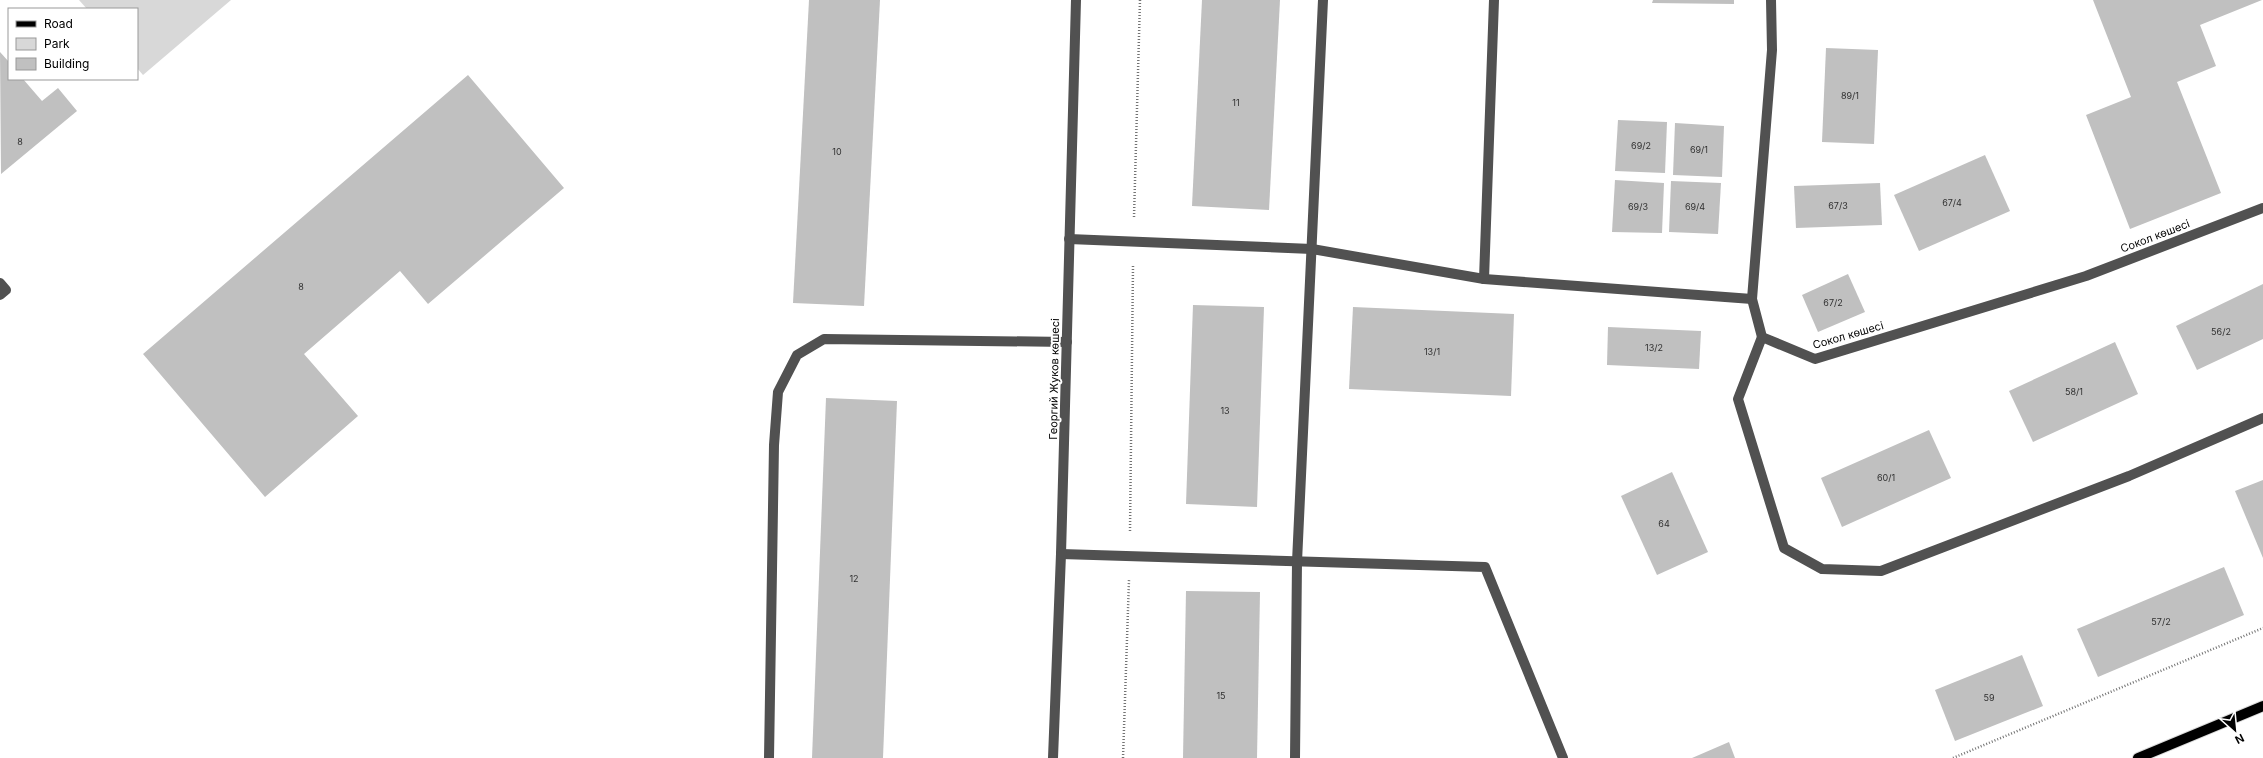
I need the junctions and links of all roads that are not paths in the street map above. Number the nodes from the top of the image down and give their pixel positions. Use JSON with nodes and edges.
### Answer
{"nodes":[{"id":1,"x":1076,"y":0,"type":"edge"},
{"id":2,"x":1323,"y":0,"type":"edge"},
{"id":3,"x":1494,"y":0,"type":"edge"},
{"id":4,"x":1770,"y":0,"type":"edge"},
{"id":5,"x":2263,"y":208,"type":"edge"},
{"id":6,"x":1069,"y":239,"type":"junction"},
{"id":7,"x":1312,"y":249,"type":"junction"},
{"id":8,"x":1484,"y":279,"type":"junction"},
{"id":9,"x":0,"y":283,"type":"edge"},
{"id":10,"x":0,"y":295,"type":"edge"},
{"id":11,"x":1752,"y":299,"type":"junction"},
{"id":12,"x":1762,"y":337,"type":"junction"},
{"id":13,"x":1067,"y":342,"type":"junction"},
{"id":14,"x":2263,"y":418,"type":"edge"},
{"id":15,"x":1061,"y":554,"type":"junction"},
{"id":16,"x":1297,"y":562,"type":"junction"},
{"id":17,"x":2263,"y":706,"type":"edge"},
{"id":18,"x":769,"y":758,"type":"edge"},
{"id":19,"x":1053,"y":758,"type":"edge"},
{"id":20,"x":1295,"y":758,"type":"edge"},
{"id":21,"x":1563,"y":758,"type":"edge"},
{"id":22,"x":2138,"y":758,"type":"edge"}],
"edges":[{"from":1,"to":6,"type":"street","name":"Георгий Жуков көшесі"},
{"from":2,"to":7,"type":"street"},
{"from":3,"to":8,"type":"street"},
{"from":4,"to":11,"type":"street"},
{"from":5,"to":12,"type":"street","name":"Сокол көшесі"},
{"from":6,"to":7,"type":"street"},
{"from":6,"to":13,"type":"street","name":"Георгий Жуков көшесі"},
{"from":7,"to":8,"type":"street"},
{"from":7,"to":16,"type":"street"},
{"from":8,"to":11,"type":"street"},
{"from":9,"to":10,"type":"street"},
{"from":11,"to":12,"type":"street"},
{"from":12,"to":14,"type":"street"},
{"from":13,"to":15,"type":"street","name":"Георгий Жуков көшесі"},
{"from":13,"to":18,"type":"street"},
{"from":15,"to":16,"type":"street"},
{"from":15,"to":19,"type":"street","name":"Георгий Жуков көшесі"},
{"from":16,"to":20,"type":"street"},
{"from":16,"to":21,"type":"street"},
{"from":17,"to":22,"type":"main road"}]}
